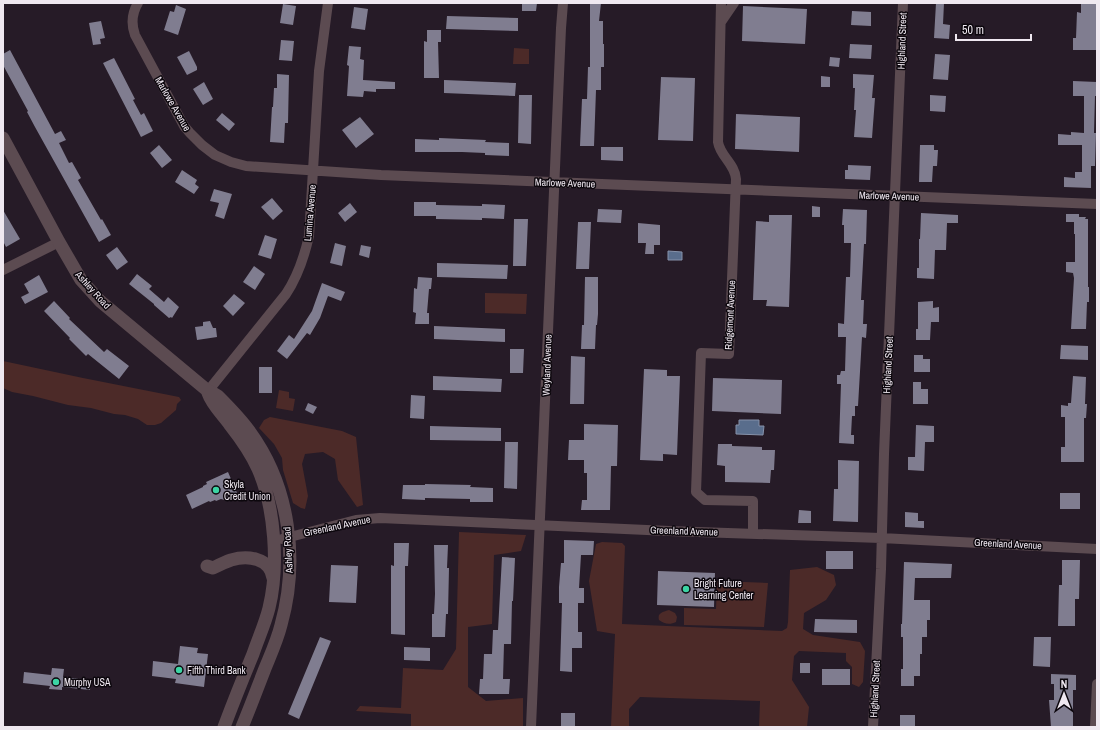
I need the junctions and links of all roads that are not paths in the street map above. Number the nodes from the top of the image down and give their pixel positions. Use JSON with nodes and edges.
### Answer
{"nodes":[{"id":1,"x":138,"y":3,"type":"edge"},
{"id":2,"x":328,"y":3,"type":"edge"},
{"id":3,"x":563,"y":3,"type":"edge"},
{"id":4,"x":721,"y":3,"type":"edge"},
{"id":5,"x":734,"y":3,"type":"edge"},
{"id":6,"x":903,"y":3,"type":"edge"},
{"id":7,"x":721,"y":23,"type":"junction"},
{"id":8,"x":3,"y":138,"type":"edge"},
{"id":9,"x":313,"y":171,"type":"junction"},
{"id":10,"x":554,"y":182,"type":"junction"},
{"id":11,"x":735,"y":190,"type":"junction"},
{"id":12,"x":895,"y":196,"type":"junction"},
{"id":13,"x":1097,"y":204,"type":"edge"},
{"id":14,"x":59,"y":242,"type":"junction"},
{"id":15,"x":3,"y":270,"type":"edge"},
{"id":16,"x":208,"y":391,"type":"junction"},
{"id":17,"x":540,"y":525,"type":"junction"},
{"id":18,"x":752,"y":534,"type":"junction"},
{"id":19,"x":289,"y":537,"type":"junction"},
{"id":20,"x":881,"y":538,"type":"junction"},
{"id":21,"x":273,"y":541,"type":"junction"},
{"id":22,"x":1097,"y":549,"type":"edge"},
{"id":23,"x":207,"y":566,"type":"dead end"},
{"id":24,"x":273,"y":580,"type":"junction"},
{"id":25,"x":1097,"y":684,"type":"edge"},
{"id":26,"x":224,"y":727,"type":"edge"},
{"id":27,"x":242,"y":727,"type":"edge"},
{"id":28,"x":531,"y":727,"type":"edge"},
{"id":29,"x":873,"y":727,"type":"edge"},
{"id":30,"x":1095,"y":727,"type":"edge"}],
"edges":[{"from":1,"to":9,"type":"street","name":"Marlowe Avenue"},
{"from":2,"to":9,"type":"street","name":"Lumina Avenue"},
{"from":3,"to":10,"type":"street","name":"Weyland Avenue"},
{"from":4,"to":7,"type":"street","name":"Ridgemont Avenue"},
{"from":5,"to":7,"type":"street"},
{"from":6,"to":12,"type":"street","name":"Highland Street"},
{"from":7,"to":11,"type":"street","name":"Ridgemont Avenue"},
{"from":8,"to":14,"type":"street","name":"Ashley Road"},
{"from":9,"to":10,"type":"street","name":"Marlowe Avenue"},
{"from":9,"to":16,"type":"street","name":"Lumina Avenue"},
{"from":10,"to":11,"type":"street","name":"Marlowe Avenue"},
{"from":10,"to":17,"type":"street","name":"Weyland Avenue"},
{"from":11,"to":12,"type":"street","name":"Marlowe Avenue"},
{"from":11,"to":18,"type":"street","name":"Ridgemont Avenue"},
{"from":12,"to":13,"type":"street","name":"Marlowe Avenue"},
{"from":12,"to":20,"type":"street","name":"Highland Street"},
{"from":14,"to":15,"type":"street"},
{"from":14,"to":16,"type":"street","name":"Ashley Road"},
{"from":16,"to":19,"type":"street","name":"Ashley Road"},
{"from":16,"to":21,"type":"street","name":"Ashley Road"},
{"from":17,"to":18,"type":"street","name":"Greenland Avenue"},
{"from":17,"to":19,"type":"street","name":"Greenland Avenue"},
{"from":17,"to":28,"type":"street","name":"Weyland Avenue"},
{"from":18,"to":20,"type":"street","name":"Greenland Avenue"},
{"from":19,"to":21,"type":"street","name":"Greenland Avenue"},
{"from":19,"to":27,"type":"street","name":"Ashley Road"},
{"from":20,"to":22,"type":"street","name":"Greenland Avenue"},
{"from":20,"to":29,"type":"street","name":"Highland Street"},
{"from":21,"to":24,"type":"street","name":"Ashley Road"},
{"from":23,"to":24,"type":"street"},
{"from":24,"to":26,"type":"street","name":"Ashley Road"},
{"from":25,"to":30,"type":"street"}]}
